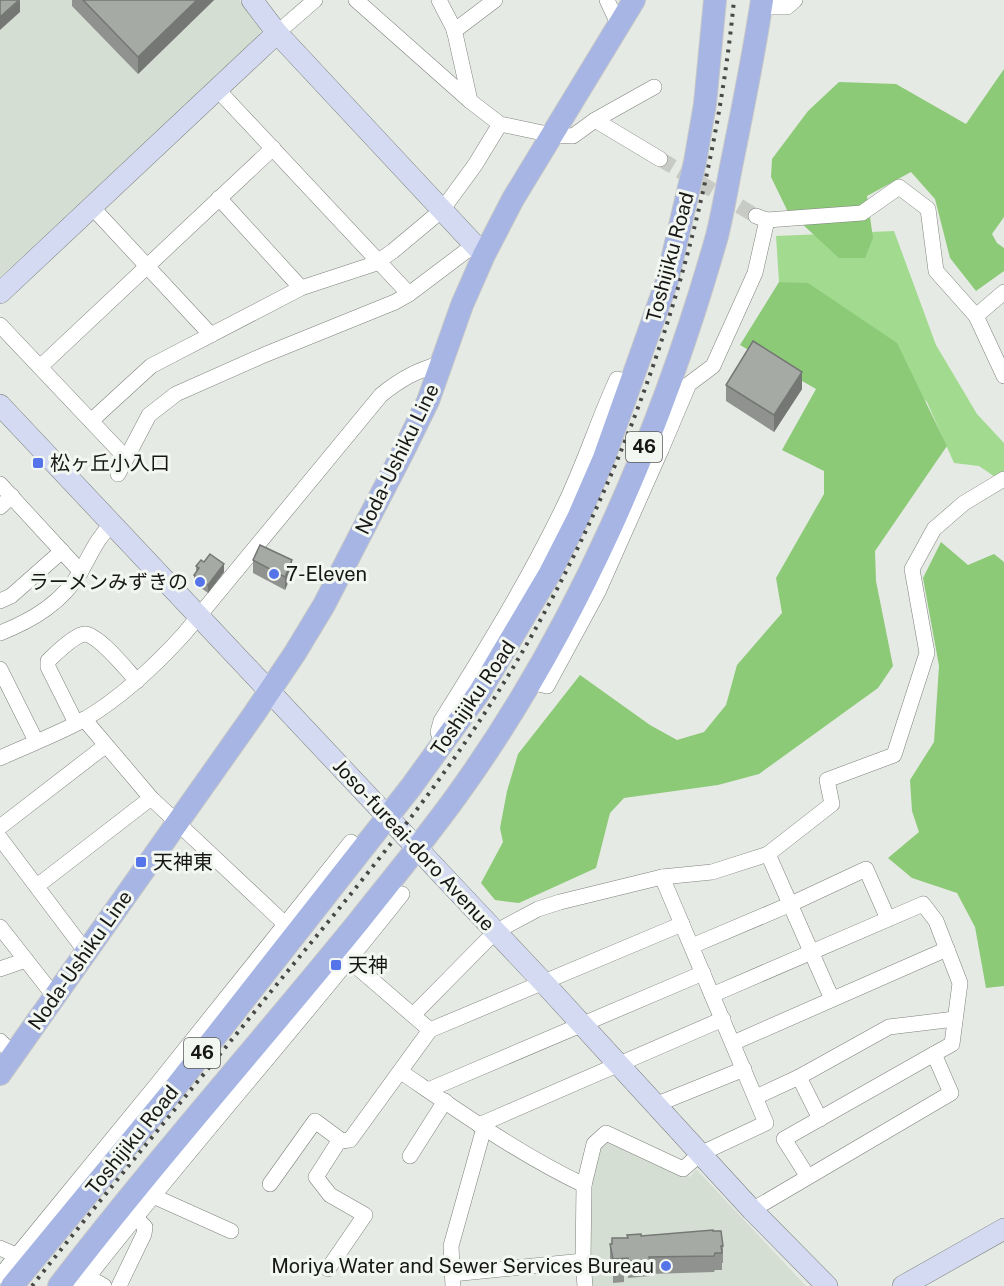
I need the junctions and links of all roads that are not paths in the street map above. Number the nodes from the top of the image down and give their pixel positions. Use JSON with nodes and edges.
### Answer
{"nodes":[{"id":1,"x":252,"y":0,"type":"edge"},
{"id":2,"x":315,"y":0,"type":"edge"},
{"id":3,"x":356,"y":0,"type":"edge"},
{"id":4,"x":439,"y":0,"type":"edge"},
{"id":5,"x":495,"y":0,"type":"edge"},
{"id":6,"x":607,"y":0,"type":"edge"},
{"id":7,"x":634,"y":0,"type":"edge"},
{"id":8,"x":715,"y":0,"type":"edge"},
{"id":9,"x":795,"y":0,"type":"edge"},
{"id":10,"x":761,"y":4,"type":"edge"},
{"id":11,"x":618,"y":24,"type":"junction"},
{"id":12,"x":454,"y":31,"type":"junction"},
{"id":13,"x":277,"y":33,"type":"junction"},
{"id":14,"x":654,"y":87,"type":"dead end"},
{"id":15,"x":218,"y":89,"type":"junction"},
{"id":16,"x":470,"y":101,"type":"junction"},
{"id":17,"x":594,"y":120,"type":"junction"},
{"id":18,"x":500,"y":124,"type":"junction"},
{"id":19,"x":552,"y":135,"type":"junction"},
{"id":20,"x":273,"y":148,"type":"junction"},
{"id":21,"x":660,"y":159,"type":"tunnel mouth"},
{"id":22,"x":219,"y":198,"type":"junction"},
{"id":23,"x":92,"y":207,"type":"junction"},
{"id":24,"x":442,"y":210,"type":"junction"},
{"id":25,"x":479,"y":250,"type":"junction"},
{"id":26,"x":379,"y":261,"type":"junction"},
{"id":27,"x":148,"y":266,"type":"junction"},
{"id":28,"x":301,"y":288,"type":"junction"},
{"id":29,"x":1004,"y":292,"type":"edge"},
{"id":30,"x":0,"y":293,"type":"edge"},
{"id":31,"x":409,"y":294,"type":"junction"},
{"id":32,"x":976,"y":316,"type":"junction"},
{"id":33,"x":0,"y":325,"type":"edge"},
{"id":34,"x":211,"y":335,"type":"junction"},
{"id":35,"x":442,"y":363,"type":"junction"},
{"id":36,"x":40,"y":367,"type":"junction"},
{"id":37,"x":1004,"y":376,"type":"edge"},
{"id":38,"x":0,"y":405,"type":"edge"},
{"id":39,"x":91,"y":421,"type":"junction"},
{"id":40,"x":653,"y":446,"type":"junction"},
{"id":41,"x":126,"y":458,"type":"junction"},
{"id":42,"x":118,"y":474,"type":"dead end"},
{"id":43,"x":0,"y":484,"type":"edge"},
{"id":44,"x":1000,"y":488,"type":"edge"},
{"id":45,"x":12,"y":496,"type":"junction"},
{"id":46,"x":0,"y":507,"type":"edge"},
{"id":47,"x":112,"y":524,"type":"junction"},
{"id":48,"x":62,"y":551,"type":"junction"},
{"id":49,"x":81,"y":572,"type":"junction"},
{"id":50,"x":0,"y":601,"type":"edge"},
{"id":51,"x":198,"y":616,"type":"junction"},
{"id":52,"x":0,"y":633,"type":"edge"},
{"id":53,"x":0,"y":669,"type":"edge"},
{"id":54,"x":137,"y":681,"type":"junction"},
{"id":55,"x":269,"y":692,"type":"junction"},
{"id":56,"x":80,"y":721,"type":"junction"},
{"id":57,"x":36,"y":741,"type":"junction"},
{"id":58,"x":105,"y":747,"type":"junction"},
{"id":59,"x":0,"y":758,"type":"edge"},
{"id":60,"x":151,"y":798,"type":"junction"},
{"id":61,"x":387,"y":817,"type":"junction"},
{"id":62,"x":176,"y":824,"type":"junction"},
{"id":63,"x":0,"y":827,"type":"edge"},
{"id":64,"x":0,"y":838,"type":"edge"},
{"id":65,"x":351,"y":843,"type":"dead end"},
{"id":66,"x":417,"y":848,"type":"junction"},
{"id":67,"x":768,"y":854,"type":"junction"},
{"id":68,"x":662,"y":877,"type":"junction"},
{"id":69,"x":37,"y":886,"type":"junction"},
{"id":70,"x":402,"y":894,"type":"dead end"},
{"id":71,"x":791,"y":904,"type":"junction"},
{"id":72,"x":309,"y":905,"type":"junction"},
{"id":73,"x":888,"y":919,"type":"junction"},
{"id":74,"x":285,"y":924,"type":"junction"},
{"id":75,"x":682,"y":924,"type":"junction"},
{"id":76,"x":0,"y":927,"type":"edge"},
{"id":77,"x":364,"y":928,"type":"junction"},
{"id":78,"x":495,"y":932,"type":"junction"},
{"id":79,"x":692,"y":946,"type":"junction"},
{"id":80,"x":947,"y":949,"type":"junction"},
{"id":81,"x":86,"y":952,"type":"junction"},
{"id":82,"x":812,"y":952,"type":"junction"},
{"id":83,"x":26,"y":960,"type":"junction"},
{"id":84,"x":350,"y":961,"type":"junction"},
{"id":85,"x":0,"y":969,"type":"edge"},
{"id":86,"x":703,"y":973,"type":"junction"},
{"id":87,"x":543,"y":982,"type":"junction"},
{"id":88,"x":712,"y":995,"type":"junction"},
{"id":89,"x":55,"y":997,"type":"junction"},
{"id":90,"x":832,"y":999,"type":"junction"},
{"id":91,"x":225,"y":1012,"type":"junction"},
{"id":92,"x":413,"y":1015,"type":"junction"},
{"id":93,"x":723,"y":1019,"type":"junction"},
{"id":94,"x":956,"y":1019,"type":"junction"},
{"id":95,"x":582,"y":1024,"type":"junction"},
{"id":96,"x":430,"y":1030,"type":"junction"},
{"id":97,"x":733,"y":1043,"type":"junction"},
{"id":98,"x":7,"y":1048,"type":"edge"},
{"id":99,"x":934,"y":1054,"type":"junction"},
{"id":100,"x":619,"y":1065,"type":"junction"},
{"id":101,"x":744,"y":1069,"type":"junction"},
{"id":102,"x":401,"y":1072,"type":"junction"},
{"id":103,"x":0,"y":1074,"type":"edge"},
{"id":104,"x":799,"y":1077,"type":"junction"},
{"id":105,"x":428,"y":1090,"type":"junction"},
{"id":106,"x":756,"y":1097,"type":"junction"},
{"id":107,"x":445,"y":1101,"type":"junction"},
{"id":108,"x":655,"y":1105,"type":"junction"},
{"id":109,"x":820,"y":1119,"type":"junction"},
{"id":110,"x":482,"y":1127,"type":"junction"},
{"id":111,"x":342,"y":1140,"type":"junction"},
{"id":112,"x":700,"y":1154,"type":"junction"},
{"id":113,"x":410,"y":1156,"type":"dead end"},
{"id":114,"x":808,"y":1177,"type":"junction"},
{"id":115,"x":270,"y":1184,"type":"dead end"},
{"id":116,"x":584,"y":1185,"type":"junction"},
{"id":117,"x":153,"y":1196,"type":"junction"},
{"id":118,"x":752,"y":1210,"type":"junction"},
{"id":119,"x":136,"y":1218,"type":"junction"},
{"id":120,"x":1004,"y":1229,"type":"edge"},
{"id":121,"x":231,"y":1231,"type":"dead end"},
{"id":122,"x":0,"y":1248,"type":"edge"},
{"id":123,"x":16,"y":1255,"type":"junction"},
{"id":124,"x":583,"y":1261,"type":"junction"},
{"id":125,"x":328,"y":1269,"type":"dead end"},
{"id":126,"x":0,"y":1276,"type":"edge"},
{"id":127,"x":452,"y":1280,"type":"edge"},
{"id":128,"x":85,"y":1282,"type":"edge"},
{"id":129,"x":12,"y":1286,"type":"edge"},
{"id":130,"x":59,"y":1286,"type":"edge"},
{"id":131,"x":104,"y":1286,"type":"edge"},
{"id":132,"x":118,"y":1286,"type":"edge"},
{"id":133,"x":585,"y":1286,"type":"edge"},
{"id":134,"x":827,"y":1286,"type":"edge"},
{"id":135,"x":903,"y":1286,"type":"edge"}],
"edges":[{"from":1,"to":13,"type":"street"},
{"from":2,"to":13,"type":"street"},
{"from":3,"to":16,"type":"street"},
{"from":4,"to":12,"type":"street"},
{"from":5,"to":12,"type":"street"},
{"from":6,"to":11,"type":"street"},
{"from":7,"to":11,"type":"main road","name":"Noda-Ushiku Line"},
{"from":8,"to":61,"type":"main road","name":"Toshijiku Road","number":"46"},
{"from":9,"to":10,"type":"street"},
{"from":10,"to":40,"type":"main road","name":"Toshijiku Road","number":"46"},
{"from":11,"to":19,"type":"main road","name":"Noda-Ushiku Line"},
{"from":12,"to":16,"type":"street"},
{"from":13,"to":15,"type":"street"},
{"from":13,"to":24,"type":"street"},
{"from":14,"to":17,"type":"street"},
{"from":15,"to":20,"type":"street"},
{"from":15,"to":23,"type":"street"},
{"from":16,"to":18,"type":"street"},
{"from":17,"to":19,"type":"street"},
{"from":17,"to":21,"type":"street"},
{"from":18,"to":19,"type":"street"},
{"from":18,"to":24,"type":"street"},
{"from":19,"to":25,"type":"main road","name":"Noda-Ushiku Line"},
{"from":20,"to":22,"type":"street"},
{"from":20,"to":26,"type":"street"},
{"from":22,"to":27,"type":"street"},
{"from":22,"to":28,"type":"street"},
{"from":23,"to":27,"type":"street"},
{"from":23,"to":30,"type":"street"},
{"from":24,"to":25,"type":"street"},
{"from":24,"to":26,"type":"street"},
{"from":25,"to":31,"type":"street"},
{"from":25,"to":35,"type":"main road","name":"Noda-Ushiku Line"},
{"from":26,"to":28,"type":"street"},
{"from":26,"to":31,"type":"street"},
{"from":27,"to":34,"type":"street"},
{"from":27,"to":36,"type":"street"},
{"from":28,"to":34,"type":"street"},
{"from":29,"to":32,"type":"street"},
{"from":31,"to":41,"type":"street"},
{"from":32,"to":37,"type":"street"},
{"from":32,"to":40,"type":"street"},
{"from":33,"to":36,"type":"street"},
{"from":34,"to":39,"type":"street"},
{"from":35,"to":51,"type":"street"},
{"from":35,"to":55,"type":"main road","name":"Noda-Ushiku Line"},
{"from":36,"to":39,"type":"street"},
{"from":38,"to":47,"type":"street","name":"Joso-fureai-doro Avenue"},
{"from":39,"to":41,"type":"street"},
{"from":40,"to":66,"type":"main road","name":"Toshijiku Road","number":"46"},
{"from":41,"to":42,"type":"street"},
{"from":43,"to":45,"type":"street"},
{"from":44,"to":67,"type":"street"},
{"from":45,"to":46,"type":"street"},
{"from":45,"to":48,"type":"street"},
{"from":47,"to":49,"type":"street"},
{"from":47,"to":51,"type":"street","name":"Joso-fureai-doro Avenue"},
{"from":48,"to":49,"type":"street"},
{"from":48,"to":50,"type":"street"},
{"from":49,"to":52,"type":"street"},
{"from":51,"to":54,"type":"street"},
{"from":51,"to":55,"type":"street","name":"Joso-fureai-doro Avenue"},
{"from":53,"to":57,"type":"street"},
{"from":54,"to":56,"type":"street"},
{"from":54,"to":56,"type":"street"},
{"from":55,"to":61,"type":"street","name":"Joso-fureai-doro Avenue"},
{"from":55,"to":62,"type":"main road","name":"Noda-Ushiku Line"},
{"from":56,"to":57,"type":"street"},
{"from":56,"to":58,"type":"street"},
{"from":57,"to":59,"type":"street"},
{"from":58,"to":60,"type":"street"},
{"from":58,"to":63,"type":"street"},
{"from":60,"to":62,"type":"street"},
{"from":60,"to":69,"type":"street"},
{"from":61,"to":66,"type":"street","name":"Joso-fureai-doro Avenue"},
{"from":61,"to":72,"type":"main road","name":"Toshijiku Road","number":"46"},
{"from":62,"to":74,"type":"street"},
{"from":62,"to":81,"type":"main road","name":"Noda-Ushiku Line"},
{"from":64,"to":69,"type":"street"},
{"from":65,"to":72,"type":"street"},
{"from":66,"to":77,"type":"main road","name":"Toshijiku Road","number":"46"},
{"from":66,"to":78,"type":"street","name":"Joso-fureai-doro Avenue"},
{"from":67,"to":68,"type":"street"},
{"from":67,"to":71,"type":"street"},
{"from":68,"to":75,"type":"street"},
{"from":68,"to":78,"type":"street"},
{"from":69,"to":81,"type":"street"},
{"from":70,"to":77,"type":"street"},
{"from":71,"to":73,"type":"street"},
{"from":71,"to":79,"type":"street"},
{"from":71,"to":82,"type":"street"},
{"from":72,"to":74,"type":"street"},
{"from":72,"to":91,"type":"main road","name":"Toshijiku Road","number":"46"},
{"from":73,"to":80,"type":"street"},
{"from":73,"to":82,"type":"street"},
{"from":74,"to":91,"type":"street"},
{"from":75,"to":79,"type":"street"},
{"from":75,"to":87,"type":"street"},
{"from":76,"to":83,"type":"street"},
{"from":77,"to":84,"type":"street"},
{"from":77,"to":130,"type":"main road","name":"Toshijiku Road","number":"46"},
{"from":78,"to":87,"type":"street","name":"Joso-fureai-doro Avenue"},
{"from":78,"to":92,"type":"street"},
{"from":79,"to":86,"type":"street"},
{"from":80,"to":90,"type":"street"},
{"from":80,"to":94,"type":"street"},
{"from":81,"to":89,"type":"main road","name":"Noda-Ushiku Line"},
{"from":82,"to":88,"type":"street"},
{"from":82,"to":90,"type":"street"},
{"from":83,"to":85,"type":"street"},
{"from":83,"to":89,"type":"street"},
{"from":84,"to":92,"type":"street"},
{"from":84,"to":117,"type":"street"},
{"from":86,"to":88,"type":"street"},
{"from":86,"to":95,"type":"street"},
{"from":87,"to":95,"type":"street","name":"Joso-fureai-doro Avenue"},
{"from":87,"to":96,"type":"street"},
{"from":88,"to":93,"type":"street"},
{"from":89,"to":98,"type":"main road","name":"Noda-Ushiku Line"},
{"from":90,"to":97,"type":"street"},
{"from":91,"to":123,"type":"street"},
{"from":91,"to":129,"type":"main road","name":"Toshijiku Road","number":"46"},
{"from":92,"to":96,"type":"street"},
{"from":93,"to":97,"type":"street"},
{"from":93,"to":100,"type":"street"},
{"from":94,"to":99,"type":"street"},
{"from":94,"to":104,"type":"street"},
{"from":95,"to":100,"type":"street","name":"Joso-fureai-doro Avenue"},
{"from":95,"to":105,"type":"street"},
{"from":96,"to":102,"type":"street"},
{"from":97,"to":101,"type":"street"},
{"from":98,"to":103,"type":"main road","name":"Noda-Ushiku Line"},
{"from":99,"to":109,"type":"street"},
{"from":99,"to":114,"type":"street"},
{"from":100,"to":108,"type":"street","name":"Joso-fureai-doro Avenue"},
{"from":100,"to":110,"type":"street"},
{"from":101,"to":106,"type":"street"},
{"from":101,"to":108,"type":"street"},
{"from":102,"to":105,"type":"street"},
{"from":102,"to":111,"type":"street"},
{"from":104,"to":106,"type":"street"},
{"from":104,"to":109,"type":"street"},
{"from":105,"to":107,"type":"street"},
{"from":106,"to":112,"type":"street"},
{"from":107,"to":110,"type":"street"},
{"from":107,"to":113,"type":"street"},
{"from":108,"to":112,"type":"street","name":"Joso-fureai-doro Avenue"},
{"from":109,"to":114,"type":"street"},
{"from":110,"to":116,"type":"street"},
{"from":110,"to":127,"type":"street"},
{"from":111,"to":115,"type":"street"},
{"from":111,"to":125,"type":"street"},
{"from":112,"to":116,"type":"street"},
{"from":112,"to":118,"type":"street","name":"Joso-fureai-doro Avenue"},
{"from":114,"to":118,"type":"street"},
{"from":116,"to":124,"type":"street"},
{"from":117,"to":119,"type":"street"},
{"from":117,"to":121,"type":"street"},
{"from":118,"to":134,"type":"street","name":"Joso-fureai-doro Avenue"},
{"from":119,"to":128,"type":"street"},
{"from":119,"to":132,"type":"street"},
{"from":120,"to":135,"type":"street"},
{"from":122,"to":123,"type":"street"},
{"from":123,"to":126,"type":"street"},
{"from":124,"to":127,"type":"street"},
{"from":124,"to":133,"type":"street"},
{"from":128,"to":131,"type":"street"}]}
